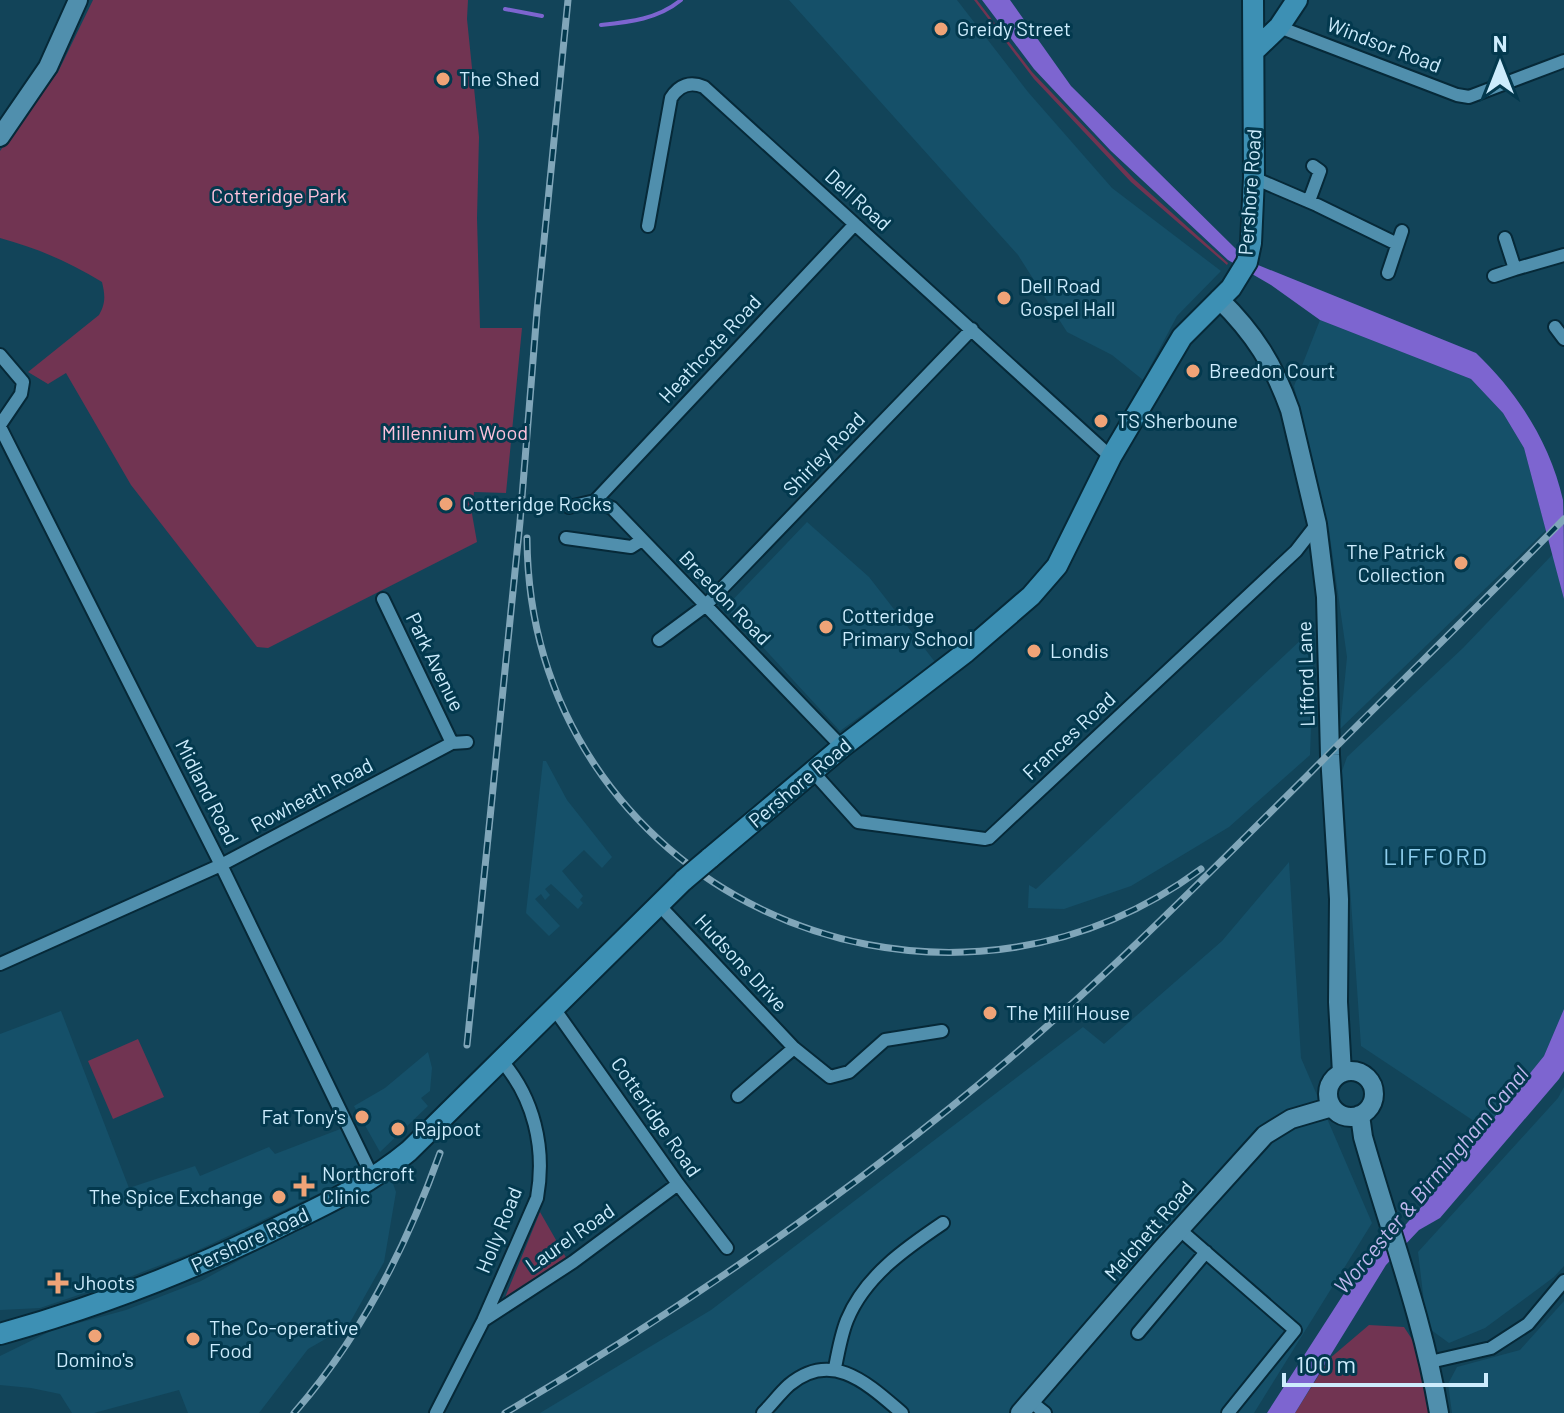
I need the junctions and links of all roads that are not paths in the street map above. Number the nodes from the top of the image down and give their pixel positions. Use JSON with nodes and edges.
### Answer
{"nodes":[{"id":1,"x":78,"y":0,"type":"edge"},
{"id":2,"x":1253,"y":0,"type":"edge"},
{"id":3,"x":1297,"y":0,"type":"edge"},
{"id":4,"x":1279,"y":27,"type":"junction"},
{"id":5,"x":1255,"y":50,"type":"junction"},
{"id":6,"x":1564,"y":61,"type":"edge"},
{"id":7,"x":0,"y":137,"type":"edge"},
{"id":8,"x":1313,"y":166,"type":"dead end"},
{"id":9,"x":1260,"y":185,"type":"junction"},
{"id":10,"x":1309,"y":201,"type":"junction"},
{"id":11,"x":855,"y":224,"type":"junction"},
{"id":12,"x":648,"y":226,"type":"dead end"},
{"id":13,"x":1402,"y":231,"type":"dead end"},
{"id":14,"x":1505,"y":238,"type":"dead end"},
{"id":15,"x":1397,"y":244,"type":"junction"},
{"id":16,"x":1564,"y":255,"type":"edge"},
{"id":17,"x":1515,"y":269,"type":"junction"},
{"id":18,"x":1388,"y":273,"type":"dead end"},
{"id":19,"x":1494,"y":276,"type":"dead end"},
{"id":20,"x":1225,"y":293,"type":"junction"},
{"id":21,"x":1555,"y":327,"type":"dead end"},
{"id":22,"x":972,"y":329,"type":"junction"},
{"id":23,"x":1564,"y":339,"type":"edge"},
{"id":24,"x":0,"y":355,"type":"edge"},
{"id":25,"x":0,"y":426,"type":"edge"},
{"id":26,"x":1111,"y":457,"type":"junction"},
{"id":27,"x":595,"y":501,"type":"junction"},
{"id":28,"x":569,"y":507,"type":"dead end"},
{"id":29,"x":1317,"y":524,"type":"junction"},
{"id":30,"x":566,"y":538,"type":"dead end"},
{"id":31,"x":642,"y":540,"type":"junction"},
{"id":32,"x":383,"y":599,"type":"dead end"},
{"id":33,"x":705,"y":606,"type":"junction"},
{"id":34,"x":659,"y":640,"type":"dead end"},
{"id":35,"x":467,"y":742,"type":"dead end"},
{"id":36,"x":452,"y":743,"type":"junction"},
{"id":37,"x":842,"y":747,"type":"junction"},
{"id":38,"x":814,"y":773,"type":"junction"},
{"id":39,"x":221,"y":865,"type":"junction"},
{"id":40,"x":659,"y":905,"type":"junction"},
{"id":41,"x":0,"y":964,"type":"edge"},
{"id":42,"x":553,"y":1007,"type":"junction"},
{"id":43,"x":942,"y":1031,"type":"dead end"},
{"id":44,"x":794,"y":1048,"type":"junction"},
{"id":45,"x":500,"y":1059,"type":"junction"},
{"id":46,"x":1342,"y":1073,"type":"junction"},
{"id":47,"x":738,"y":1096,"type":"dead end"},
{"id":48,"x":1332,"y":1107,"type":"junction"},
{"id":49,"x":1360,"y":1115,"type":"junction"},
{"id":50,"x":373,"y":1178,"type":"junction"},
{"id":51,"x":678,"y":1184,"type":"junction"},
{"id":52,"x":943,"y":1223,"type":"dead end"},
{"id":53,"x":1179,"y":1229,"type":"junction"},
{"id":54,"x":727,"y":1248,"type":"dead end"},
{"id":55,"x":1206,"y":1252,"type":"junction"},
{"id":56,"x":1564,"y":1281,"type":"edge"},
{"id":57,"x":483,"y":1321,"type":"junction"},
{"id":58,"x":0,"y":1323,"type":"edge"},
{"id":59,"x":26,"y":1327,"type":"junction"},
{"id":60,"x":1138,"y":1333,"type":"dead end"},
{"id":61,"x":0,"y":1334,"type":"edge"},
{"id":62,"x":1430,"y":1362,"type":"junction"},
{"id":63,"x":835,"y":1368,"type":"junction"},
{"id":64,"x":1032,"y":1409,"type":"edge"},
{"id":65,"x":436,"y":1413,"type":"edge"},
{"id":66,"x":763,"y":1413,"type":"edge"},
{"id":67,"x":902,"y":1413,"type":"edge"},
{"id":68,"x":1228,"y":1413,"type":"edge"},
{"id":69,"x":1439,"y":1413,"type":"edge"}],
"edges":[{"from":1,"to":7,"type":"street"},
{"from":2,"to":5,"type":"main road","name":"Pershore Road"},
{"from":3,"to":4,"type":"main road"},
{"from":4,"to":5,"type":"main road"},
{"from":4,"to":6,"type":"street","name":"Windsor Road"},
{"from":5,"to":9,"type":"main road","name":"Pershore Road"},
{"from":8,"to":10,"type":"street"},
{"from":9,"to":10,"type":"street"},
{"from":9,"to":20,"type":"main road","name":"Pershore Road"},
{"from":10,"to":15,"type":"street"},
{"from":11,"to":12,"type":"street","name":"Dell Road"},
{"from":11,"to":22,"type":"street","name":"Dell Road"},
{"from":11,"to":27,"type":"street","name":"Heathcote Road"},
{"from":13,"to":15,"type":"street"},
{"from":14,"to":17,"type":"street"},
{"from":15,"to":18,"type":"street"},
{"from":16,"to":17,"type":"street"},
{"from":17,"to":19,"type":"street"},
{"from":20,"to":26,"type":"main road","name":"Pershore Road"},
{"from":20,"to":29,"type":"street","name":"Lifford Lane"},
{"from":21,"to":23,"type":"street"},
{"from":22,"to":26,"type":"street","name":"Dell Road"},
{"from":22,"to":33,"type":"street","name":"Shirley Road"},
{"from":24,"to":25,"type":"street"},
{"from":25,"to":39,"type":"street","name":"Midland Road"},
{"from":26,"to":37,"type":"main road","name":"Pershore Road"},
{"from":27,"to":28,"type":"street"},
{"from":27,"to":31,"type":"street","name":"Breedon Road"},
{"from":29,"to":38,"type":"street","name":"Frances Road"},
{"from":29,"to":46,"type":"street","name":"Lifford Lane"},
{"from":30,"to":31,"type":"street"},
{"from":31,"to":33,"type":"street","name":"Breedon Road"},
{"from":32,"to":36,"type":"street","name":"Park Avenue"},
{"from":33,"to":34,"type":"street","name":"Shirley Road"},
{"from":33,"to":37,"type":"street","name":"Breedon Road"},
{"from":35,"to":36,"type":"street","name":"Rowheath Road"},
{"from":36,"to":39,"type":"street","name":"Rowheath Road"},
{"from":37,"to":38,"type":"main road","name":"Pershore Road"},
{"from":38,"to":40,"type":"main road","name":"Pershore Road","bridge":true},
{"from":39,"to":41,"type":"street","name":"Rowheath Road"},
{"from":39,"to":50,"type":"street","name":"Midland Road"},
{"from":40,"to":42,"type":"main road","name":"Pershore Road"},
{"from":40,"to":44,"type":"street","name":"Hudsons Drive"},
{"from":42,"to":45,"type":"main road","name":"Pershore Road"},
{"from":42,"to":51,"type":"street","name":"Cotteridge Road"},
{"from":43,"to":44,"type":"street","name":"Hudsons Drive"},
{"from":44,"to":47,"type":"street"},
{"from":45,"to":50,"type":"main road","name":"Pershore Road"},
{"from":45,"to":57,"type":"street","name":"Holly Road"},
{"from":46,"to":48,"type":"street","name":"Lifford Lane"},
{"from":46,"to":49,"type":"street"},
{"from":48,"to":49,"type":"street"},
{"from":48,"to":53,"type":"street","name":"Melchett Road"},
{"from":49,"to":62,"type":"street"},
{"from":50,"to":59,"type":"main road","name":"Pershore Road"},
{"from":51,"to":54,"type":"street","name":"Cotteridge Road"},
{"from":51,"to":57,"type":"street","name":"Laurel Road"},
{"from":52,"to":63,"type":"street"},
{"from":53,"to":55,"type":"street"},
{"from":53,"to":64,"type":"street","name":"Melchett Road"},
{"from":55,"to":60,"type":"street"},
{"from":55,"to":68,"type":"street"},
{"from":56,"to":62,"type":"street"},
{"from":57,"to":65,"type":"street","name":"Holly Road"},
{"from":58,"to":59,"type":"main road","name":"Pershore Road"},
{"from":59,"to":61,"type":"main road","name":"Pershore Road"},
{"from":62,"to":69,"type":"street"},
{"from":63,"to":66,"type":"street"},
{"from":63,"to":67,"type":"street"}]}
